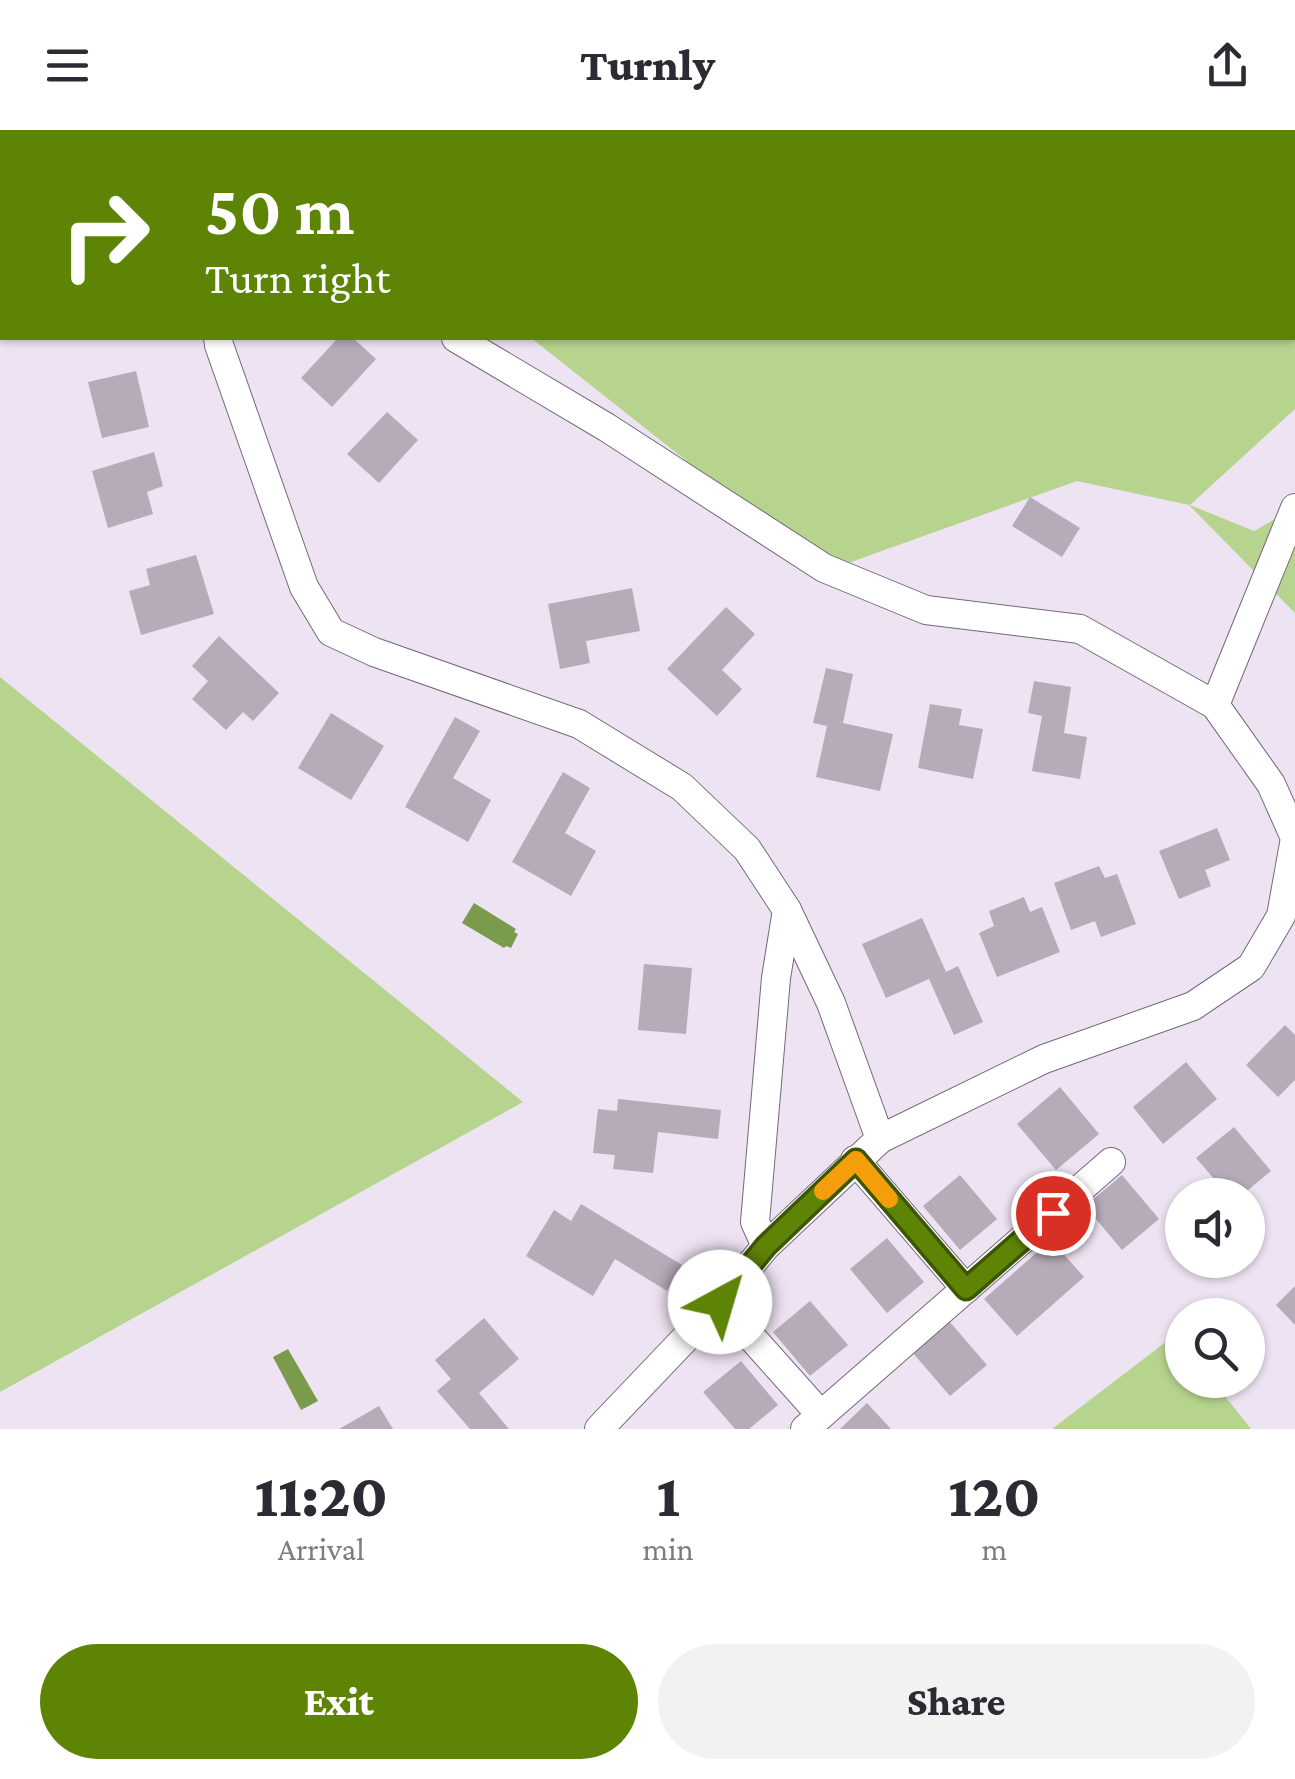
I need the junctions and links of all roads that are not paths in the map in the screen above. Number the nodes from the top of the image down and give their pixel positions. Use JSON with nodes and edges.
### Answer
{"nodes":[{"id":1,"x":218,"y":340,"type":"edge"},
{"id":2,"x":459,"y":340,"type":"edge"},
{"id":3,"x":1295,"y":508,"type":"edge"},
{"id":4,"x":1215,"y":705,"type":"junction"},
{"id":5,"x":787,"y":910,"type":"junction"},
{"id":6,"x":1288,"y":918,"type":"edge"},
{"id":7,"x":880,"y":1139,"type":"junction"},
{"id":8,"x":856,"y":1160,"type":"junction"},
{"id":9,"x":1111,"y":1162,"type":"dead end"},
{"id":10,"x":766,"y":1246,"type":"junction"},
{"id":11,"x":966,"y":1289,"type":"junction"},
{"id":12,"x":720,"y":1302,"type":"junction"},
{"id":13,"x":813,"y":1422,"type":"edge"},
{"id":14,"x":599,"y":1429,"type":"edge"}],
"edges":[{"from":1,"to":5,"type":"street"},
{"from":2,"to":4,"type":"street"},
{"from":3,"to":4,"type":"street"},
{"from":4,"to":6,"type":"street"},
{"from":5,"to":7,"type":"street"},
{"from":5,"to":10,"type":"street"},
{"from":6,"to":7,"type":"street"},
{"from":7,"to":8,"type":"street"},
{"from":8,"to":10,"type":"street"},
{"from":8,"to":11,"type":"street"},
{"from":9,"to":11,"type":"street"},
{"from":10,"to":12,"type":"street"},
{"from":11,"to":13,"type":"street"},
{"from":12,"to":13,"type":"street"},
{"from":12,"to":14,"type":"street"}]}
